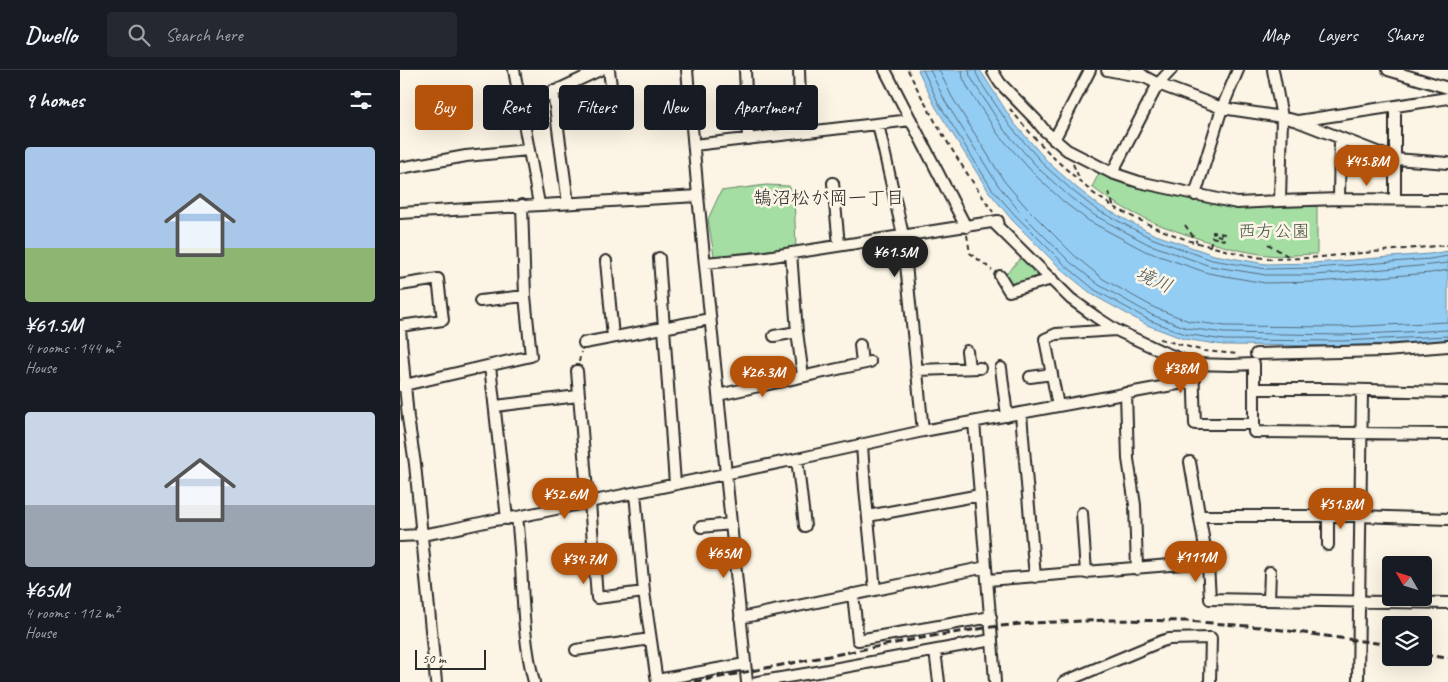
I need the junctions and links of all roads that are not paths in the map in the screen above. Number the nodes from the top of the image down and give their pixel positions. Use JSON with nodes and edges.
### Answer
{"nodes":[{"id":1,"x":514,"y":70,"type":"edge"},
{"id":2,"x":600,"y":70,"type":"edge"},
{"id":3,"x":609,"y":70,"type":"edge"},
{"id":4,"x":687,"y":70,"type":"edge"},
{"id":5,"x":745,"y":70,"type":"edge"},
{"id":6,"x":799,"y":70,"type":"edge"},
{"id":7,"x":885,"y":70,"type":"edge"},
{"id":8,"x":993,"y":70,"type":"edge"},
{"id":9,"x":1090,"y":70,"type":"edge"},
{"id":10,"x":1107,"y":70,"type":"edge"},
{"id":11,"x":1171,"y":70,"type":"edge"},
{"id":12,"x":1238,"y":70,"type":"edge"},
{"id":13,"x":1273,"y":70,"type":"edge"},
{"id":14,"x":1388,"y":70,"type":"edge"},
{"id":15,"x":1141,"y":74,"type":"edge"},
{"id":16,"x":1158,"y":84,"type":"junction"},
{"id":17,"x":517,"y":85,"type":"edge"},
{"id":18,"x":611,"y":85,"type":"edge"},
{"id":19,"x":1448,"y":88,"type":"edge"},
{"id":20,"x":553,"y":91,"type":"junction"},
{"id":21,"x":549,"y":93,"type":"edge"},
{"id":22,"x":1448,"y":98,"type":"edge"},
{"id":23,"x":1395,"y":107,"type":"junction"},
{"id":24,"x":1222,"y":108,"type":"junction"},
{"id":25,"x":1282,"y":118,"type":"junction"},
{"id":26,"x":911,"y":120,"type":"junction"},
{"id":27,"x":1297,"y":122,"type":"junction"},
{"id":28,"x":878,"y":124,"type":"junction"},
{"id":29,"x":525,"y":130,"type":"edge"},
{"id":30,"x":801,"y":133,"type":"junction"},
{"id":31,"x":1340,"y":138,"type":"junction"},
{"id":32,"x":748,"y":139,"type":"junction"},
{"id":33,"x":1054,"y":140,"type":"junction"},
{"id":34,"x":694,"y":145,"type":"junction"},
{"id":35,"x":528,"y":150,"type":"junction"},
{"id":36,"x":1395,"y":159,"type":"junction"},
{"id":37,"x":1448,"y":163,"type":"edge"},
{"id":38,"x":400,"y":168,"type":"edge"},
{"id":39,"x":1112,"y":172,"type":"junction"},
{"id":40,"x":832,"y":183,"type":"dead end"},
{"id":41,"x":1195,"y":195,"type":"junction"},
{"id":42,"x":698,"y":196,"type":"junction"},
{"id":43,"x":1339,"y":199,"type":"junction"},
{"id":44,"x":1395,"y":199,"type":"junction"},
{"id":45,"x":1280,"y":200,"type":"junction"},
{"id":46,"x":1448,"y":200,"type":"edge"},
{"id":47,"x":568,"y":203,"type":"junction"},
{"id":48,"x":538,"y":204,"type":"junction"},
{"id":49,"x":522,"y":205,"type":"junction"},
{"id":50,"x":400,"y":212,"type":"edge"},
{"id":51,"x":966,"y":227,"type":"junction"},
{"id":52,"x":903,"y":235,"type":"junction"},
{"id":53,"x":839,"y":245,"type":"junction"},
{"id":54,"x":791,"y":253,"type":"junction"},
{"id":55,"x":659,"y":258,"type":"dead end"},
{"id":56,"x":606,"y":260,"type":"dead end"},
{"id":57,"x":704,"y":263,"type":"junction"},
{"id":58,"x":1000,"y":276,"type":"road end"},
{"id":59,"x":1052,"y":279,"type":"junction"},
{"id":60,"x":400,"y":285,"type":"edge"},
{"id":61,"x":525,"y":296,"type":"junction"},
{"id":62,"x":480,"y":300,"type":"dead end"},
{"id":63,"x":710,"y":319,"type":"junction"},
{"id":64,"x":664,"y":327,"type":"junction"},
{"id":65,"x":400,"y":328,"type":"edge"},
{"id":66,"x":1116,"y":330,"type":"junction"},
{"id":67,"x":798,"y":332,"type":"junction"},
{"id":68,"x":774,"y":336,"type":"dead end"},
{"id":69,"x":613,"y":337,"type":"junction"},
{"id":70,"x":584,"y":343,"type":"road end"},
{"id":71,"x":860,"y":345,"type":"dead end"},
{"id":72,"x":1448,"y":346,"type":"edge"},
{"id":73,"x":967,"y":351,"type":"dead end"},
{"id":74,"x":1256,"y":354,"type":"dead end"},
{"id":75,"x":1193,"y":364,"type":"junction"},
{"id":76,"x":490,"y":366,"type":"junction"},
{"id":77,"x":1001,"y":368,"type":"dead end"},
{"id":78,"x":916,"y":370,"type":"junction"},
{"id":79,"x":577,"y":371,"type":"road end"},
{"id":80,"x":1052,"y":374,"type":"junction"},
{"id":81,"x":804,"y":376,"type":"junction"},
{"id":82,"x":1030,"y":377,"type":"dead end"},
{"id":83,"x":1194,"y":381,"type":"junction"},
{"id":84,"x":402,"y":386,"type":"edge"},
{"id":85,"x":1254,"y":389,"type":"junction"},
{"id":86,"x":1362,"y":391,"type":"junction"},
{"id":87,"x":1448,"y":392,"type":"edge"},
{"id":88,"x":1126,"y":394,"type":"junction"},
{"id":89,"x":718,"y":395,"type":"junction"},
{"id":90,"x":578,"y":396,"type":"junction"},
{"id":91,"x":496,"y":406,"type":"junction"},
{"id":92,"x":1058,"y":406,"type":"junction"},
{"id":93,"x":1021,"y":414,"type":"junction"},
{"id":94,"x":1007,"y":416,"type":"junction"},
{"id":95,"x":974,"y":422,"type":"junction"},
{"id":96,"x":1254,"y":424,"type":"junction"},
{"id":97,"x":923,"y":431,"type":"junction"},
{"id":98,"x":1361,"y":433,"type":"junction"},
{"id":99,"x":1448,"y":434,"type":"edge"},
{"id":100,"x":862,"y":445,"type":"junction"},
{"id":101,"x":798,"y":459,"type":"junction"},
{"id":102,"x":1190,"y":462,"type":"dead end"},
{"id":103,"x":725,"y":473,"type":"junction"},
{"id":104,"x":676,"y":484,"type":"junction"},
{"id":105,"x":635,"y":493,"type":"junction"},
{"id":106,"x":980,"y":495,"type":"junction"},
{"id":107,"x":589,"y":502,"type":"junction"},
{"id":108,"x":1082,"y":513,"type":"dead end"},
{"id":109,"x":868,"y":516,"type":"junction"},
{"id":110,"x":1200,"y":516,"type":"junction"},
{"id":111,"x":1328,"y":516,"type":"junction"},
{"id":112,"x":1359,"y":516,"type":"junction"},
{"id":113,"x":512,"y":518,"type":"junction"},
{"id":114,"x":1448,"y":519,"type":"edge"},
{"id":115,"x":731,"y":524,"type":"junction"},
{"id":116,"x":805,"y":526,"type":"dead end"},
{"id":117,"x":701,"y":527,"type":"dead end"},
{"id":118,"x":422,"y":535,"type":"junction"},
{"id":119,"x":400,"y":536,"type":"edge"},
{"id":120,"x":1328,"y":544,"type":"dead end"},
{"id":121,"x":1206,"y":562,"type":"junction"},
{"id":122,"x":986,"y":567,"type":"junction"},
{"id":123,"x":1137,"y":569,"type":"junction"},
{"id":124,"x":1270,"y":572,"type":"dead end"},
{"id":125,"x":1086,"y":573,"type":"junction"},
{"id":126,"x":1035,"y":577,"type":"junction"},
{"id":127,"x":988,"y":580,"type":"junction"},
{"id":128,"x":875,"y":590,"type":"junction"},
{"id":129,"x":644,"y":592,"type":"junction"},
{"id":130,"x":853,"y":594,"type":"junction"},
{"id":131,"x":1269,"y":600,"type":"junction"},
{"id":132,"x":1359,"y":601,"type":"junction"},
{"id":133,"x":1448,"y":603,"type":"edge"},
{"id":134,"x":991,"y":617,"type":"junction"},
{"id":135,"x":740,"y":618,"type":"junction"},
{"id":136,"x":650,"y":639,"type":"junction"},
{"id":137,"x":992,"y":640,"type":"junction"},
{"id":138,"x":576,"y":650,"type":"dead end"},
{"id":139,"x":935,"y":651,"type":"junction"},
{"id":140,"x":745,"y":664,"type":"junction"},
{"id":141,"x":817,"y":677,"type":"edge"},
{"id":142,"x":657,"y":681,"type":"edge"},
{"id":143,"x":761,"y":681,"type":"edge"},
{"id":144,"x":436,"y":682,"type":"edge"},
{"id":145,"x":534,"y":682,"type":"edge"},
{"id":146,"x":747,"y":682,"type":"edge"},
{"id":147,"x":939,"y":682,"type":"edge"},
{"id":148,"x":995,"y":682,"type":"edge"},
{"id":149,"x":1064,"y":682,"type":"edge"},
{"id":150,"x":1210,"y":682,"type":"edge"},
{"id":151,"x":1358,"y":682,"type":"edge"}],
"edges":[{"from":1,"to":17,"type":"street"},
{"from":2,"to":20,"type":"street"},
{"from":3,"to":18,"type":"street"},
{"from":4,"to":34,"type":"street"},
{"from":5,"to":32,"type":"street"},
{"from":6,"to":30,"type":"street"},
{"from":7,"to":26,"type":"street"},
{"from":8,"to":33,"type":"street"},
{"from":9,"to":33,"type":"street"},
{"from":10,"to":15,"type":"street"},
{"from":11,"to":16,"type":"street"},
{"from":12,"to":24,"type":"street"},
{"from":13,"to":25,"type":"street"},
{"from":14,"to":19,"type":"street"},
{"from":15,"to":16,"type":"street"},
{"from":16,"to":24,"type":"street"},
{"from":16,"to":39,"type":"street"},
{"from":20,"to":21,"type":"street"},
{"from":20,"to":47,"type":"street"},
{"from":22,"to":23,"type":"street"},
{"from":23,"to":27,"type":"street"},
{"from":23,"to":36,"type":"street"},
{"from":24,"to":25,"type":"street"},
{"from":24,"to":41,"type":"street"},
{"from":25,"to":27,"type":"street"},
{"from":25,"to":45,"type":"street"},
{"from":26,"to":28,"type":"street"},
{"from":26,"to":51,"type":"street"},
{"from":27,"to":31,"type":"street"},
{"from":28,"to":30,"type":"street"},
{"from":28,"to":52,"type":"street"},
{"from":29,"to":35,"type":"street"},
{"from":30,"to":32,"type":"street"},
{"from":31,"to":36,"type":"street"},
{"from":31,"to":43,"type":"street"},
{"from":32,"to":34,"type":"street"},
{"from":33,"to":39,"type":"street"},
{"from":34,"to":42,"type":"street"},
{"from":35,"to":38,"type":"street"},
{"from":35,"to":48,"type":"street"},
{"from":36,"to":37,"type":"street"},
{"from":36,"to":44,"type":"street"},
{"from":39,"to":41,"type":"street"},
{"from":40,"to":53,"type":"street"},
{"from":41,"to":45,"type":"street"},
{"from":42,"to":47,"type":"street"},
{"from":42,"to":57,"type":"street"},
{"from":43,"to":44,"type":"street"},
{"from":43,"to":45,"type":"street"},
{"from":44,"to":46,"type":"street"},
{"from":47,"to":48,"type":"street"},
{"from":48,"to":49,"type":"street"},
{"from":49,"to":50,"type":"street"},
{"from":49,"to":61,"type":"street"},
{"from":51,"to":52,"type":"street"},
{"from":51,"to":59,"type":"street"},
{"from":52,"to":53,"type":"street"},
{"from":52,"to":78,"type":"street"},
{"from":53,"to":54,"type":"street"},
{"from":54,"to":57,"type":"street"},
{"from":54,"to":67,"type":"street"},
{"from":55,"to":64,"type":"street"},
{"from":56,"to":69,"type":"street"},
{"from":57,"to":63,"type":"street"},
{"from":58,"to":59,"type":"street"},
{"from":59,"to":66,"type":"street"},
{"from":60,"to":65,"type":"street"},
{"from":61,"to":62,"type":"street"},
{"from":61,"to":76,"type":"street"},
{"from":63,"to":64,"type":"street"},
{"from":63,"to":89,"type":"street"},
{"from":64,"to":69,"type":"street"},
{"from":64,"to":104,"type":"street"},
{"from":65,"to":84,"type":"street"},
{"from":66,"to":75,"type":"street"},
{"from":66,"to":80,"type":"street"},
{"from":67,"to":68,"type":"street"},
{"from":67,"to":81,"type":"street"},
{"from":69,"to":70,"type":"street"},
{"from":71,"to":81,"type":"street"},
{"from":72,"to":74,"type":"street"},
{"from":73,"to":78,"type":"street"},
{"from":75,"to":83,"type":"street"},
{"from":75,"to":85,"type":"street"},
{"from":76,"to":84,"type":"street"},
{"from":76,"to":91,"type":"street"},
{"from":77,"to":94,"type":"street"},
{"from":78,"to":97,"type":"street"},
{"from":79,"to":90,"type":"street"},
{"from":80,"to":82,"type":"street"},
{"from":80,"to":92,"type":"street"},
{"from":81,"to":89,"type":"street"},
{"from":83,"to":88,"type":"street"},
{"from":83,"to":96,"type":"street"},
{"from":84,"to":118,"type":"street"},
{"from":85,"to":86,"type":"street"},
{"from":85,"to":96,"type":"street"},
{"from":86,"to":87,"type":"street"},
{"from":86,"to":98,"type":"street"},
{"from":88,"to":92,"type":"street"},
{"from":88,"to":123,"type":"street"},
{"from":89,"to":103,"type":"street"},
{"from":90,"to":91,"type":"street"},
{"from":90,"to":107,"type":"street"},
{"from":91,"to":113,"type":"street"},
{"from":92,"to":93,"type":"street"},
{"from":93,"to":94,"type":"street"},
{"from":93,"to":126,"type":"street"},
{"from":94,"to":95,"type":"street"},
{"from":95,"to":97,"type":"street"},
{"from":95,"to":106,"type":"street"},
{"from":96,"to":98,"type":"street"},
{"from":97,"to":100,"type":"street"},
{"from":98,"to":99,"type":"street"},
{"from":98,"to":112,"type":"street"},
{"from":100,"to":101,"type":"street"},
{"from":100,"to":109,"type":"street"},
{"from":101,"to":103,"type":"street"},
{"from":101,"to":116,"type":"street"},
{"from":102,"to":110,"type":"street"},
{"from":103,"to":104,"type":"street"},
{"from":103,"to":115,"type":"street"},
{"from":104,"to":105,"type":"street"},
{"from":105,"to":107,"type":"street"},
{"from":105,"to":129,"type":"street"},
{"from":106,"to":109,"type":"street"},
{"from":106,"to":122,"type":"street"},
{"from":107,"to":113,"type":"street"},
{"from":107,"to":129,"type":"street"},
{"from":108,"to":125,"type":"street"},
{"from":109,"to":128,"type":"street"},
{"from":110,"to":111,"type":"street"},
{"from":110,"to":121,"type":"street"},
{"from":111,"to":112,"type":"street"},
{"from":111,"to":120,"type":"street"},
{"from":112,"to":114,"type":"street"},
{"from":112,"to":132,"type":"street"},
{"from":113,"to":118,"type":"street"},
{"from":113,"to":145,"type":"street"},
{"from":115,"to":117,"type":"street"},
{"from":115,"to":135,"type":"street"},
{"from":118,"to":119,"type":"street"},
{"from":118,"to":144,"type":"street"},
{"from":121,"to":123,"type":"street"},
{"from":121,"to":131,"type":"street"},
{"from":122,"to":127,"type":"street"},
{"from":122,"to":128,"type":"street"},
{"from":123,"to":125,"type":"street"},
{"from":124,"to":131,"type":"street"},
{"from":125,"to":126,"type":"street"},
{"from":126,"to":127,"type":"street"},
{"from":127,"to":134,"type":"street"},
{"from":128,"to":130,"type":"street"},
{"from":129,"to":136,"type":"street"},
{"from":130,"to":134,"type":"street"},
{"from":130,"to":135,"type":"street"},
{"from":131,"to":132,"type":"street"},
{"from":132,"to":133,"type":"street"},
{"from":132,"to":151,"type":"street"},
{"from":134,"to":137,"type":"street"},
{"from":135,"to":140,"type":"street"},
{"from":136,"to":138,"type":"street"},
{"from":136,"to":142,"type":"street"},
{"from":137,"to":139,"type":"street"},
{"from":137,"to":148,"type":"street"},
{"from":139,"to":141,"type":"street"},
{"from":139,"to":147,"type":"street"},
{"from":140,"to":142,"type":"street"},
{"from":140,"to":146,"type":"street"},
{"from":141,"to":143,"type":"street"},
{"from":149,"to":150,"type":"street"}]}
